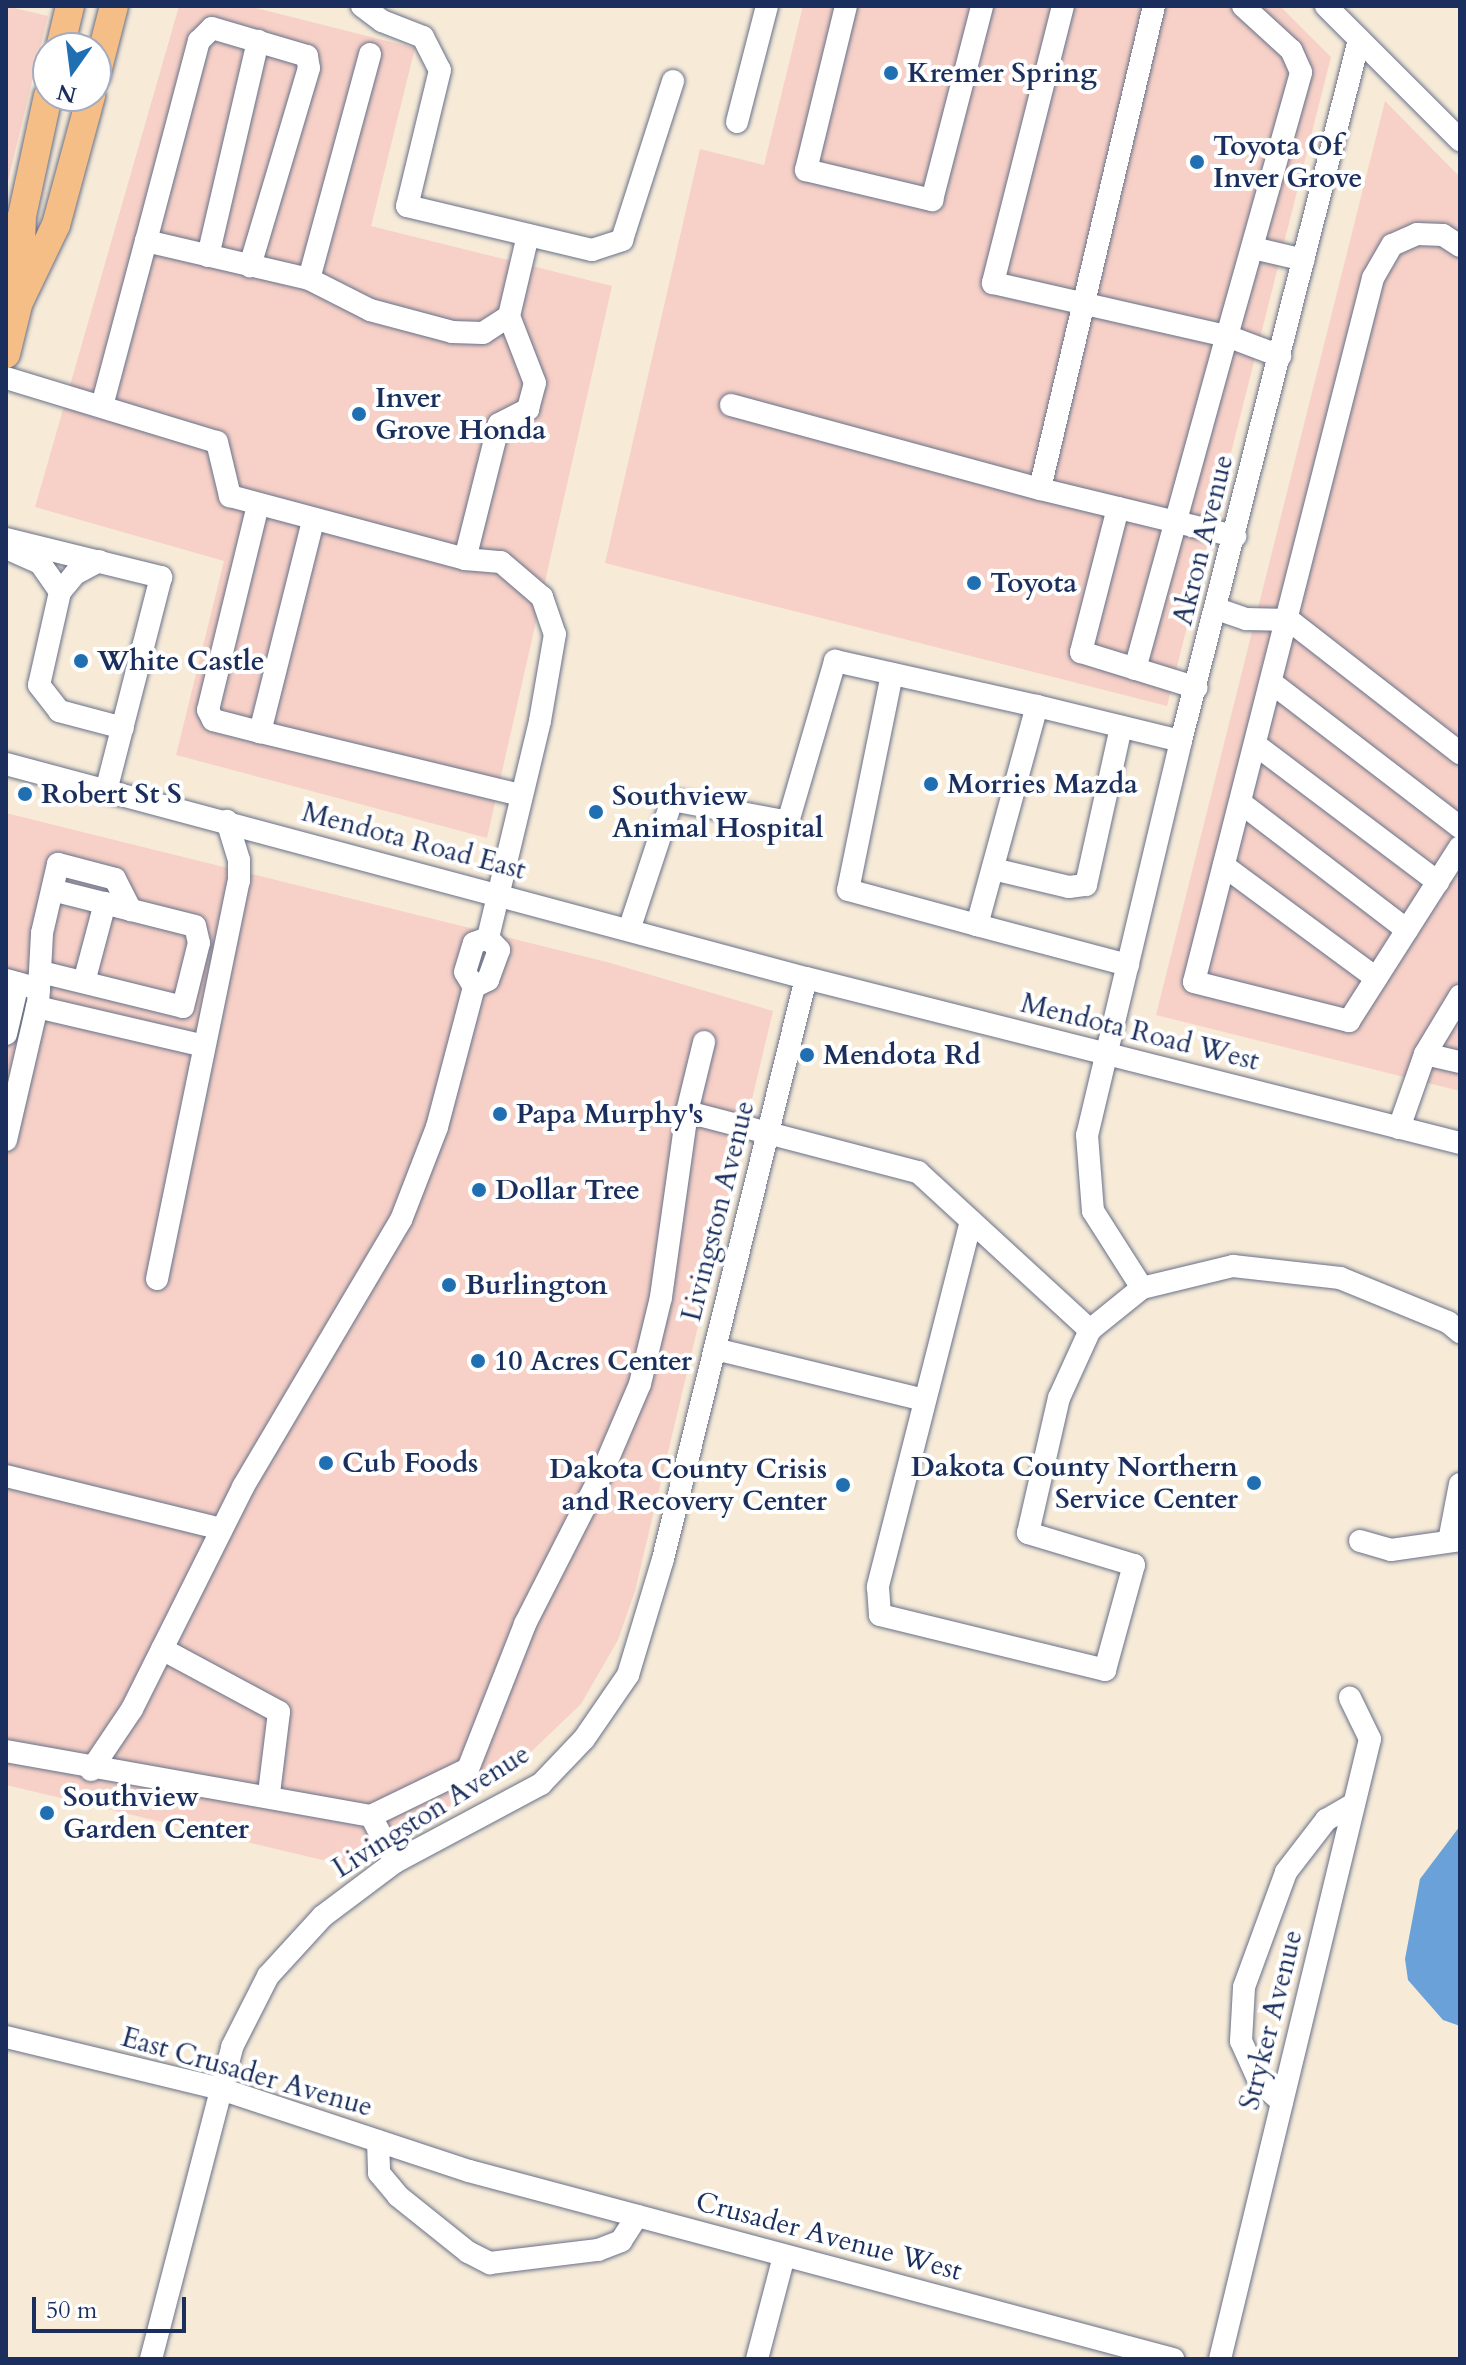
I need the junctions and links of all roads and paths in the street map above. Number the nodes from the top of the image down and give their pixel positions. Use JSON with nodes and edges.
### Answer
{"nodes":[{"id":1,"x":70,"y":6,"type":"edge"},
{"id":2,"x":114,"y":6,"type":"edge"},
{"id":3,"x":767,"y":6,"type":"edge"},
{"id":4,"x":846,"y":6,"type":"edge"},
{"id":5,"x":982,"y":6,"type":"edge"},
{"id":6,"x":1063,"y":6,"type":"edge"},
{"id":7,"x":1154,"y":6,"type":"edge"},
{"id":8,"x":1243,"y":6,"type":"edge"},
{"id":9,"x":1326,"y":6,"type":"edge"},
{"id":10,"x":371,"y":10,"type":"edge"},
{"id":11,"x":64,"y":32,"type":"edge"},
{"id":12,"x":107,"y":32,"type":"edge"},
{"id":13,"x":1359,"y":40,"type":"junction"},
{"id":14,"x":258,"y":41,"type":"junction"},
{"id":15,"x":370,"y":54,"type":"dead end"},
{"id":16,"x":673,"y":81,"type":"dead end"},
{"id":17,"x":45,"y":112,"type":"edge"},
{"id":18,"x":87,"y":112,"type":"edge"},
{"id":19,"x":737,"y":122,"type":"dead end"},
{"id":20,"x":1460,"y":140,"type":"edge"},
{"id":21,"x":528,"y":235,"type":"junction"},
{"id":22,"x":146,"y":241,"type":"junction"},
{"id":23,"x":1460,"y":246,"type":"edge"},
{"id":24,"x":1253,"y":248,"type":"junction"},
{"id":25,"x":208,"y":256,"type":"junction"},
{"id":26,"x":1304,"y":260,"type":"junction"},
{"id":27,"x":250,"y":266,"type":"junction"},
{"id":28,"x":309,"y":279,"type":"junction"},
{"id":29,"x":19,"y":301,"type":"junction"},
{"id":30,"x":1084,"y":306,"type":"junction"},
{"id":31,"x":509,"y":316,"type":"junction"},
{"id":32,"x":1227,"y":336,"type":"junction"},
{"id":33,"x":6,"y":354,"type":"edge"},
{"id":34,"x":1280,"y":356,"type":"junction"},
{"id":35,"x":6,"y":378,"type":"edge"},
{"id":36,"x":731,"y":405,"type":"dead end"},
{"id":37,"x":102,"y":406,"type":"junction"},
{"id":38,"x":1040,"y":489,"type":"junction"},
{"id":39,"x":258,"y":505,"type":"junction"},
{"id":40,"x":1118,"y":508,"type":"junction"},
{"id":41,"x":313,"y":521,"type":"junction"},
{"id":42,"x":1173,"y":521,"type":"junction"},
{"id":43,"x":1235,"y":536,"type":"junction"},
{"id":44,"x":6,"y":539,"type":"edge"},
{"id":45,"x":6,"y":548,"type":"edge"},
{"id":46,"x":465,"y":559,"type":"junction"},
{"id":47,"x":99,"y":561,"type":"junction"},
{"id":48,"x":60,"y":592,"type":"junction"},
{"id":49,"x":1217,"y":609,"type":"junction"},
{"id":50,"x":1289,"y":620,"type":"junction"},
{"id":51,"x":1135,"y":669,"type":"junction"},
{"id":52,"x":892,"y":674,"type":"junction"},
{"id":53,"x":1272,"y":683,"type":"junction"},
{"id":54,"x":1197,"y":688,"type":"junction"},
{"id":55,"x":1037,"y":706,"type":"junction"},
{"id":56,"x":1121,"y":727,"type":"junction"},
{"id":57,"x":123,"y":728,"type":"junction"},
{"id":58,"x":260,"y":732,"type":"junction"},
{"id":59,"x":1181,"y":741,"type":"junction"},
{"id":60,"x":1256,"y":745,"type":"junction"},
{"id":61,"x":1460,"y":753,"type":"edge"},
{"id":62,"x":6,"y":764,"type":"edge"},
{"id":63,"x":106,"y":791,"type":"junction"},
{"id":64,"x":521,"y":795,"type":"junction"},
{"id":65,"x":1241,"y":803,"type":"junction"},
{"id":66,"x":227,"y":821,"type":"junction"},
{"id":67,"x":1460,"y":827,"type":"edge"},
{"id":68,"x":1460,"y":847,"type":"edge"},
{"id":69,"x":1224,"y":866,"type":"junction"},
{"id":70,"x":993,"y":869,"type":"junction"},
{"id":71,"x":1438,"y":882,"type":"junction"},
{"id":72,"x":52,"y":890,"type":"junction"},
{"id":73,"x":496,"y":895,"type":"junction"},
{"id":74,"x":105,"y":903,"type":"junction"},
{"id":75,"x":131,"y":910,"type":"junction"},
{"id":76,"x":977,"y":925,"type":"junction"},
{"id":77,"x":629,"y":930,"type":"junction"},
{"id":78,"x":1407,"y":930,"type":"junction"},
{"id":79,"x":1128,"y":965,"type":"junction"},
{"id":80,"x":806,"y":978,"type":"junction"},
{"id":81,"x":1376,"y":978,"type":"junction"},
{"id":82,"x":84,"y":982,"type":"junction"},
{"id":83,"x":28,"y":986,"type":"edge"},
{"id":84,"x":1460,"y":996,"type":"edge"},
{"id":85,"x":6,"y":1034,"type":"edge"},
{"id":86,"x":704,"y":1042,"type":"dead end"},
{"id":87,"x":204,"y":1046,"type":"junction"},
{"id":88,"x":1425,"y":1054,"type":"junction"},
{"id":89,"x":1105,"y":1055,"type":"junction"},
{"id":90,"x":1460,"y":1062,"type":"edge"},
{"id":91,"x":12,"y":1085,"type":"edge"},
{"id":92,"x":9,"y":1111,"type":"edge"},
{"id":93,"x":687,"y":1112,"type":"junction"},
{"id":94,"x":1399,"y":1128,"type":"junction"},
{"id":95,"x":768,"y":1132,"type":"junction"},
{"id":96,"x":6,"y":1140,"type":"edge"},
{"id":97,"x":1460,"y":1143,"type":"edge"},
{"id":98,"x":971,"y":1221,"type":"junction"},
{"id":99,"x":157,"y":1279,"type":"dead end"},
{"id":100,"x":1142,"y":1288,"type":"junction"},
{"id":101,"x":1090,"y":1330,"type":"junction"},
{"id":102,"x":1460,"y":1332,"type":"edge"},
{"id":103,"x":715,"y":1349,"type":"junction"},
{"id":104,"x":924,"y":1400,"type":"junction"},
{"id":105,"x":6,"y":1476,"type":"edge"},
{"id":106,"x":1460,"y":1484,"type":"edge"},
{"id":107,"x":222,"y":1529,"type":"junction"},
{"id":108,"x":1360,"y":1541,"type":"dead end"},
{"id":109,"x":1454,"y":1541,"type":"edge"},
{"id":110,"x":162,"y":1649,"type":"junction"},
{"id":111,"x":1350,"y":1698,"type":"dead end"},
{"id":112,"x":6,"y":1751,"type":"edge"},
{"id":113,"x":91,"y":1770,"type":"junction"},
{"id":114,"x":269,"y":1794,"type":"junction"},
{"id":115,"x":1354,"y":1804,"type":"junction"},
{"id":116,"x":371,"y":1816,"type":"junction"},
{"id":117,"x":395,"y":1862,"type":"junction"},
{"id":118,"x":6,"y":2037,"type":"edge"},
{"id":119,"x":221,"y":2089,"type":"junction"},
{"id":120,"x":1282,"y":2102,"type":"junction"},
{"id":121,"x":378,"y":2141,"type":"junction"},
{"id":122,"x":469,"y":2171,"type":"joint"},
{"id":123,"x":637,"y":2216,"type":"junction"},
{"id":124,"x":784,"y":2256,"type":"junction"},
{"id":125,"x":151,"y":2359,"type":"edge"},
{"id":126,"x":757,"y":2359,"type":"edge"},
{"id":127,"x":1173,"y":2359,"type":"edge"},
{"id":128,"x":1220,"y":2359,"type":"edge"}],
"edges":[{"from":1,"to":11,"type":"main road"},
{"from":2,"to":12,"type":"main road"},
{"from":3,"to":19,"type":"street"},
{"from":4,"to":5,"type":"street"},
{"from":6,"to":30,"type":"street"},
{"from":7,"to":30,"type":"street"},
{"from":8,"to":24,"type":"street"},
{"from":9,"to":13,"type":"street"},
{"from":10,"to":21,"type":"street"},
{"from":13,"to":20,"type":"street"},
{"from":13,"to":26,"type":"street","name":"Akron Avenue"},
{"from":14,"to":22,"type":"street"},
{"from":14,"to":25,"type":"street"},
{"from":14,"to":27,"type":"street"},
{"from":15,"to":28,"type":"street"},
{"from":16,"to":21,"type":"street"},
{"from":17,"to":29,"type":"main road"},
{"from":18,"to":29,"type":"main road"},
{"from":21,"to":31,"type":"street"},
{"from":22,"to":25,"type":"street"},
{"from":22,"to":37,"type":"street"},
{"from":23,"to":50,"type":"street"},
{"from":24,"to":26,"type":"street"},
{"from":24,"to":32,"type":"street"},
{"from":25,"to":27,"type":"street"},
{"from":26,"to":34,"type":"street","name":"Akron Avenue"},
{"from":27,"to":28,"type":"street"},
{"from":28,"to":31,"type":"street"},
{"from":29,"to":33,"type":"main road"},
{"from":30,"to":32,"type":"street"},
{"from":30,"to":38,"type":"street"},
{"from":31,"to":46,"type":"street"},
{"from":32,"to":34,"type":"street"},
{"from":32,"to":42,"type":"street"},
{"from":34,"to":43,"type":"street","name":"Akron Avenue"},
{"from":35,"to":37,"type":"street"},
{"from":36,"to":38,"type":"street"},
{"from":37,"to":39,"type":"street"},
{"from":38,"to":40,"type":"street"},
{"from":39,"to":41,"type":"street"},
{"from":39,"to":58,"type":"street"},
{"from":40,"to":42,"type":"street"},
{"from":40,"to":51,"type":"street"},
{"from":41,"to":46,"type":"street"},
{"from":41,"to":58,"type":"street"},
{"from":42,"to":43,"type":"street"},
{"from":42,"to":51,"type":"street"},
{"from":43,"to":49,"type":"street","name":"Akron Avenue"},
{"from":44,"to":47,"type":"street"},
{"from":45,"to":48,"type":"street"},
{"from":46,"to":64,"type":"street"},
{"from":47,"to":48,"type":"street"},
{"from":47,"to":57,"type":"street"},
{"from":48,"to":57,"type":"street"},
{"from":49,"to":50,"type":"street"},
{"from":49,"to":54,"type":"street","name":"Akron Avenue"},
{"from":50,"to":53,"type":"street"},
{"from":50,"to":61,"type":"street"},
{"from":51,"to":54,"type":"street"},
{"from":52,"to":55,"type":"street"},
{"from":52,"to":76,"type":"street"},
{"from":52,"to":77,"type":"street"},
{"from":53,"to":60,"type":"street"},
{"from":53,"to":67,"type":"street"},
{"from":54,"to":59,"type":"street","name":"Akron Avenue"},
{"from":55,"to":56,"type":"street"},
{"from":55,"to":70,"type":"street"},
{"from":56,"to":59,"type":"street"},
{"from":56,"to":70,"type":"street"},
{"from":57,"to":63,"type":"street"},
{"from":58,"to":64,"type":"street"},
{"from":59,"to":79,"type":"street","name":"Akron Avenue"},
{"from":60,"to":65,"type":"street"},
{"from":60,"to":71,"type":"street"},
{"from":62,"to":63,"type":"street","name":"Mendota Road East"},
{"from":63,"to":66,"type":"street","name":"Mendota Road East"},
{"from":64,"to":73,"type":"street"},
{"from":65,"to":69,"type":"street"},
{"from":65,"to":78,"type":"street"},
{"from":66,"to":73,"type":"street","name":"Mendota Road East"},
{"from":66,"to":87,"type":"street"},
{"from":68,"to":71,"type":"street"},
{"from":69,"to":81,"type":"street"},
{"from":69,"to":81,"type":"street"},
{"from":70,"to":76,"type":"street"},
{"from":71,"to":78,"type":"street"},
{"from":72,"to":74,"type":"street"},
{"from":72,"to":75,"type":"street"},
{"from":72,"to":83,"type":"street"},
{"from":73,"to":77,"type":"street","name":"Mendota Road East"},
{"from":73,"to":107,"type":"street"},
{"from":74,"to":75,"type":"street"},
{"from":74,"to":82,"type":"street"},
{"from":75,"to":82,"type":"street"},
{"from":76,"to":79,"type":"street"},
{"from":77,"to":80,"type":"street","name":"Mendota Road East"},
{"from":78,"to":81,"type":"street"},
{"from":79,"to":89,"type":"street","name":"Akron Avenue"},
{"from":80,"to":89,"type":"street","name":"Mendota Road West"},
{"from":80,"to":95,"type":"street","name":"Livingston Avenue"},
{"from":82,"to":83,"type":"street"},
{"from":83,"to":85,"type":"street"},
{"from":83,"to":87,"type":"street"},
{"from":83,"to":91,"type":"street"},
{"from":84,"to":88,"type":"street"},
{"from":86,"to":93,"type":"street"},
{"from":87,"to":99,"type":"street"},
{"from":88,"to":90,"type":"street"},
{"from":88,"to":94,"type":"street"},
{"from":89,"to":94,"type":"street","name":"Mendota Road West"},
{"from":89,"to":100,"type":"street","name":"Akron Avenue"},
{"from":91,"to":92,"type":"street"},
{"from":92,"to":96,"type":"street"},
{"from":93,"to":95,"type":"street"},
{"from":93,"to":116,"type":"street"},
{"from":94,"to":97,"type":"street","name":"Mendota Road West"},
{"from":95,"to":98,"type":"street"},
{"from":95,"to":103,"type":"street","name":"Livingston Avenue"},
{"from":98,"to":101,"type":"street"},
{"from":98,"to":104,"type":"street"},
{"from":100,"to":101,"type":"street"},
{"from":100,"to":102,"type":"street"},
{"from":101,"to":104,"type":"street"},
{"from":103,"to":104,"type":"street"},
{"from":103,"to":117,"type":"street","name":"Livingston Avenue"},
{"from":105,"to":107,"type":"street"},
{"from":106,"to":109,"type":"street"},
{"from":107,"to":110,"type":"street"},
{"from":108,"to":109,"type":"street"},
{"from":110,"to":113,"type":"street"},
{"from":110,"to":114,"type":"street"},
{"from":111,"to":115,"type":"street","name":"Stryker Avenue"},
{"from":112,"to":113,"type":"street"},
{"from":113,"to":114,"type":"street"},
{"from":114,"to":116,"type":"street"},
{"from":115,"to":120,"type":"street","name":"Stryker Avenue"},
{"from":115,"to":120,"type":"street"},
{"from":116,"to":117,"type":"street"},
{"from":117,"to":119,"type":"street","name":"Livingston Avenue"},
{"from":118,"to":119,"type":"street","name":"East Crusader Avenue"},
{"from":119,"to":121,"type":"street","name":"East Crusader Avenue"},
{"from":119,"to":125,"type":"street","name":"Livingston Avenue"},
{"from":120,"to":128,"type":"street","name":"Stryker Avenue"},
{"from":121,"to":122,"type":"street","name":"East Crusader Avenue"},
{"from":121,"to":123,"type":"street"},
{"from":122,"to":123,"type":"street","name":"Crusader Avenue West"},
{"from":123,"to":124,"type":"street","name":"Crusader Avenue West"},
{"from":124,"to":126,"type":"street"},
{"from":124,"to":127,"type":"street","name":"Crusader Avenue West"}]}
